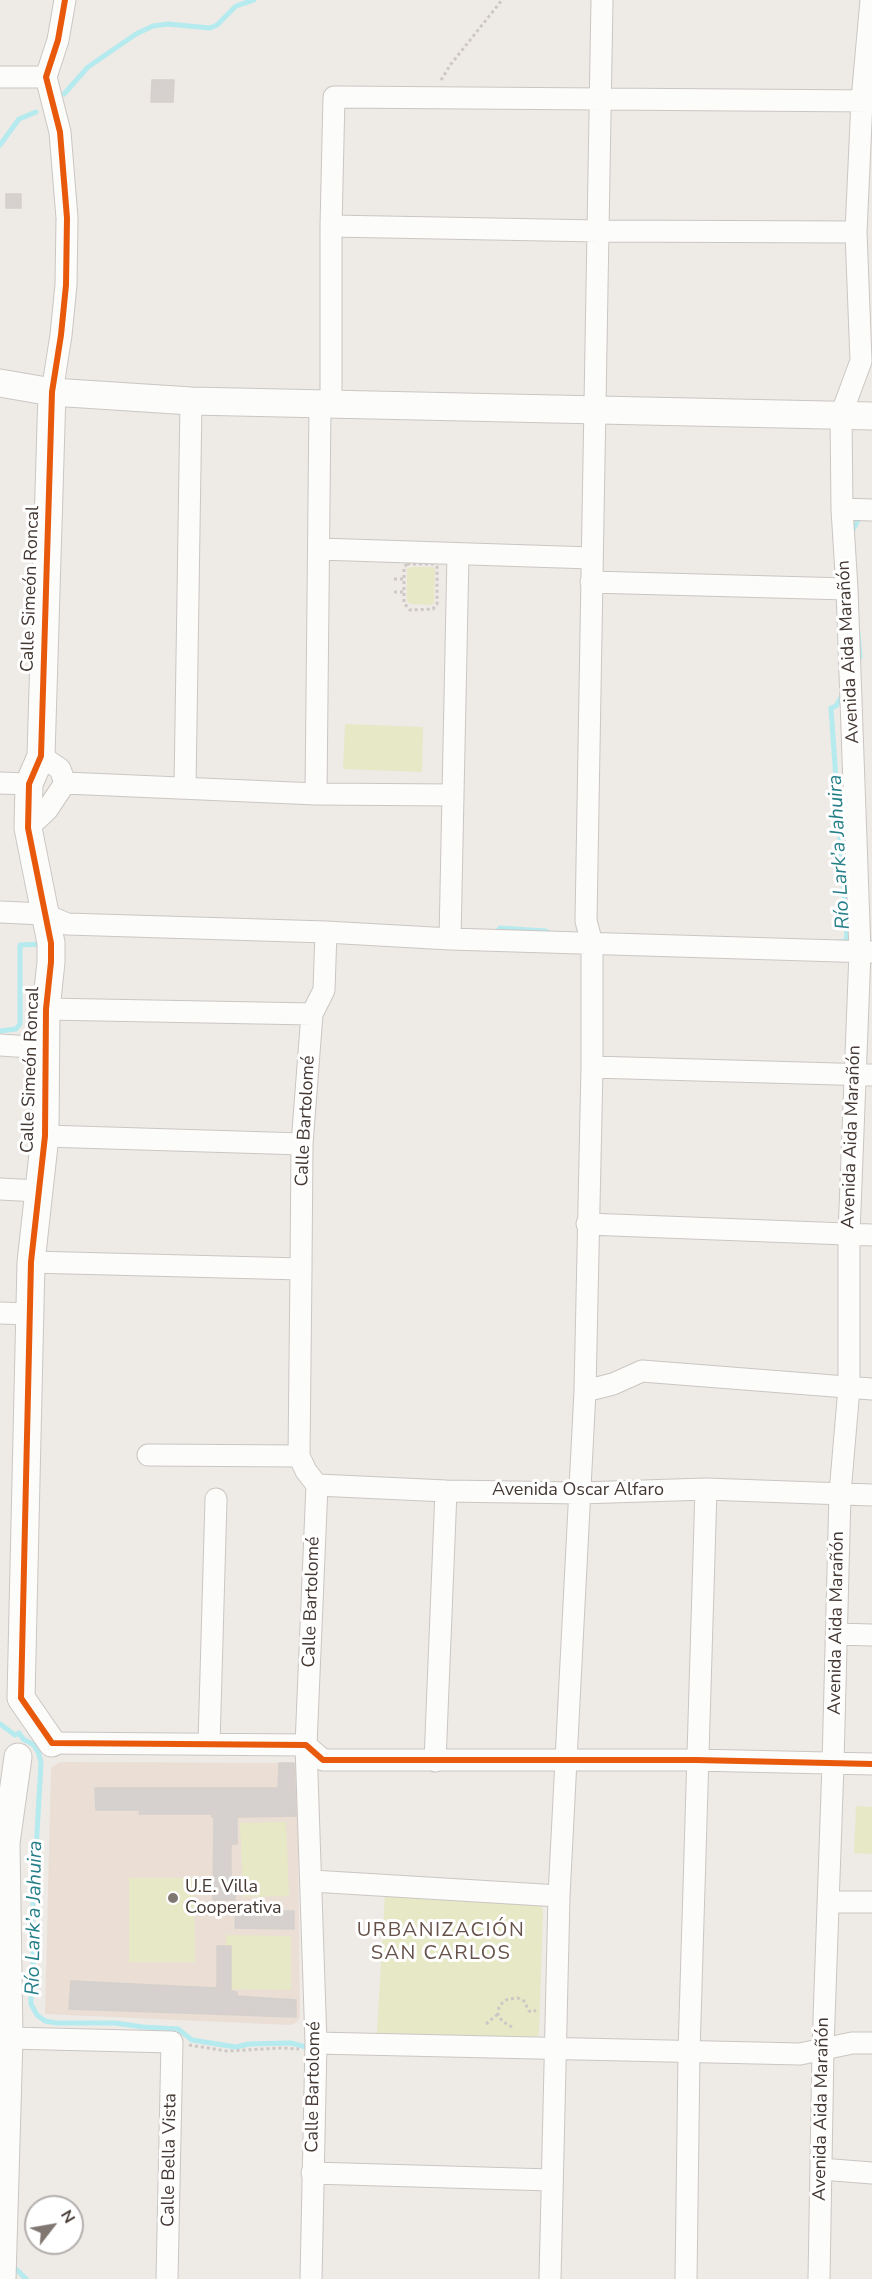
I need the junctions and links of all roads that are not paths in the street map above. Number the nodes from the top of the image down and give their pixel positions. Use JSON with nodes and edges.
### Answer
{"nodes":[{"id":1,"x":65,"y":0,"type":"edge"},
{"id":2,"x":602,"y":0,"type":"edge"},
{"id":3,"x":871,"y":0,"type":"edge"},
{"id":4,"x":0,"y":77,"type":"edge"},
{"id":5,"x":46,"y":77,"type":"junction"},
{"id":6,"x":601,"y":98,"type":"junction"},
{"id":7,"x":867,"y":101,"type":"edge"},
{"id":8,"x":331,"y":226,"type":"junction"},
{"id":9,"x":599,"y":231,"type":"junction"},
{"id":10,"x":856,"y":232,"type":"junction"},
{"id":11,"x":864,"y":263,"type":"edge"},
{"id":12,"x":0,"y":383,"type":"edge"},
{"id":13,"x":52,"y":392,"type":"junction"},
{"id":14,"x":191,"y":401,"type":"junction"},
{"id":15,"x":326,"y":404,"type":"junction"},
{"id":16,"x":594,"y":409,"type":"junction"},
{"id":17,"x":841,"y":415,"type":"junction"},
{"id":18,"x":872,"y":416,"type":"edge"},
{"id":19,"x":842,"y":509,"type":"junction"},
{"id":20,"x":872,"y":510,"type":"edge"},
{"id":21,"x":320,"y":549,"type":"junction"},
{"id":22,"x":458,"y":554,"type":"junction"},
{"id":23,"x":591,"y":558,"type":"junction"},
{"id":24,"x":591,"y":582,"type":"junction"},
{"id":25,"x":847,"y":589,"type":"junction"},
{"id":26,"x":41,"y":756,"type":"junction"},
{"id":27,"x":0,"y":783,"type":"edge"},
{"id":28,"x":65,"y":783,"type":"junction"},
{"id":29,"x":29,"y":784,"type":"junction"},
{"id":30,"x":185,"y":787,"type":"junction"},
{"id":31,"x":316,"y":794,"type":"junction"},
{"id":32,"x":453,"y":795,"type":"junction"},
{"id":33,"x":864,"y":827,"type":"edge"},
{"id":34,"x":28,"y":828,"type":"junction"},
{"id":35,"x":0,"y":912,"type":"edge"},
{"id":36,"x":44,"y":914,"type":"junction"},
{"id":37,"x":326,"y":932,"type":"junction"},
{"id":38,"x":450,"y":939,"type":"junction"},
{"id":39,"x":591,"y":943,"type":"junction"},
{"id":40,"x":866,"y":952,"type":"edge"},
{"id":41,"x":46,"y":1009,"type":"junction"},
{"id":42,"x":312,"y":1014,"type":"junction"},
{"id":43,"x":0,"y":1045,"type":"edge"},
{"id":44,"x":46,"y":1048,"type":"junction"},
{"id":45,"x":592,"y":1067,"type":"junction"},
{"id":46,"x":863,"y":1074,"type":"edge"},
{"id":47,"x":45,"y":1136,"type":"junction"},
{"id":48,"x":302,"y":1144,"type":"junction"},
{"id":49,"x":0,"y":1189,"type":"edge"},
{"id":50,"x":38,"y":1191,"type":"junction"},
{"id":51,"x":588,"y":1224,"type":"junction"},
{"id":52,"x":849,"y":1234,"type":"junction"},
{"id":53,"x":872,"y":1235,"type":"edge"},
{"id":54,"x":31,"y":1262,"type":"junction"},
{"id":55,"x":301,"y":1269,"type":"junction"},
{"id":56,"x":0,"y":1313,"type":"edge"},
{"id":57,"x":31,"y":1314,"type":"junction"},
{"id":58,"x":849,"y":1388,"type":"junction"},
{"id":59,"x":872,"y":1389,"type":"edge"},
{"id":60,"x":585,"y":1391,"type":"junction"},
{"id":61,"x":148,"y":1455,"type":"dead end"},
{"id":62,"x":299,"y":1456,"type":"junction"},
{"id":63,"x":317,"y":1485,"type":"junction"},
{"id":64,"x":706,"y":1489,"type":"junction"},
{"id":65,"x":446,"y":1491,"type":"junction"},
{"id":66,"x":580,"y":1493,"type":"junction"},
{"id":67,"x":840,"y":1493,"type":"junction"},
{"id":68,"x":872,"y":1495,"type":"edge"},
{"id":69,"x":216,"y":1499,"type":"dead end"},
{"id":70,"x":837,"y":1634,"type":"junction"},
{"id":71,"x":872,"y":1635,"type":"edge"},
{"id":72,"x":10,"y":1698,"type":"edge"},
{"id":73,"x":52,"y":1743,"type":"joint"},
{"id":74,"x":209,"y":1744,"type":"junction"},
{"id":75,"x":306,"y":1745,"type":"junction"},
{"id":76,"x":18,"y":1757,"type":"dead end"},
{"id":77,"x":566,"y":1759,"type":"junction"},
{"id":78,"x":696,"y":1760,"type":"junction"},
{"id":79,"x":435,"y":1761,"type":"junction"},
{"id":80,"x":833,"y":1764,"type":"junction"},
{"id":81,"x":872,"y":1764,"type":"edge"},
{"id":82,"x":3,"y":1843,"type":"edge"},
{"id":83,"x":312,"y":1881,"type":"junction"},
{"id":84,"x":559,"y":1896,"type":"junction"},
{"id":85,"x":828,"y":1902,"type":"junction"},
{"id":86,"x":872,"y":1902,"type":"edge"},
{"id":87,"x":9,"y":2038,"type":"junction"},
{"id":88,"x":872,"y":2043,"type":"edge"},
{"id":89,"x":823,"y":2048,"type":"junction"},
{"id":90,"x":554,"y":2049,"type":"junction"},
{"id":91,"x":316,"y":2051,"type":"junction"},
{"id":92,"x":688,"y":2053,"type":"junction"},
{"id":93,"x":821,"y":2169,"type":"junction"},
{"id":94,"x":872,"y":2172,"type":"edge"},
{"id":95,"x":312,"y":2173,"type":"junction"},
{"id":96,"x":551,"y":2180,"type":"junction"},
{"id":97,"x":2,"y":2230,"type":"edge"},
{"id":98,"x":2,"y":2279,"type":"edge"},
{"id":99,"x":167,"y":2279,"type":"edge"},
{"id":100,"x":311,"y":2279,"type":"edge"},
{"id":101,"x":550,"y":2279,"type":"edge"},
{"id":102,"x":686,"y":2279,"type":"edge"},
{"id":103,"x":819,"y":2279,"type":"edge"}],
"edges":[{"from":1,"to":5,"type":"street"},
{"from":2,"to":6,"type":"street"},
{"from":3,"to":7,"type":"street","name":"Avenida Aida Marañón"},
{"from":4,"to":5,"type":"street"},
{"from":5,"to":13,"type":"street"},
{"from":6,"to":7,"type":"street"},
{"from":6,"to":8,"type":"street"},
{"from":6,"to":9,"type":"street"},
{"from":7,"to":10,"type":"street","name":"Avenida Aida Marañón"},
{"from":8,"to":9,"type":"street"},
{"from":8,"to":15,"type":"street"},
{"from":9,"to":10,"type":"street"},
{"from":9,"to":16,"type":"street"},
{"from":10,"to":11,"type":"street","name":"Avenida Aida Marañón"},
{"from":11,"to":17,"type":"street","name":"Avenida Aida Marañón"},
{"from":12,"to":13,"type":"street"},
{"from":13,"to":14,"type":"street"},
{"from":13,"to":26,"type":"street","name":"Calle Simeón Roncal"},
{"from":14,"to":15,"type":"street"},
{"from":14,"to":30,"type":"street"},
{"from":15,"to":16,"type":"street"},
{"from":15,"to":21,"type":"street"},
{"from":16,"to":17,"type":"street"},
{"from":16,"to":23,"type":"street"},
{"from":17,"to":18,"type":"street"},
{"from":17,"to":19,"type":"street","name":"Avenida Aida Marañón"},
{"from":19,"to":20,"type":"street"},
{"from":19,"to":25,"type":"street","name":"Avenida Aida Marañón"},
{"from":21,"to":22,"type":"street"},
{"from":21,"to":31,"type":"street"},
{"from":22,"to":23,"type":"street"},
{"from":22,"to":32,"type":"street"},
{"from":23,"to":24,"type":"street"},
{"from":24,"to":25,"type":"street"},
{"from":24,"to":39,"type":"street"},
{"from":25,"to":33,"type":"street","name":"Avenida Aida Marañón"},
{"from":26,"to":28,"type":"street"},
{"from":26,"to":29,"type":"street","name":"Calle Simeón Roncal"},
{"from":27,"to":29,"type":"street"},
{"from":28,"to":30,"type":"street"},
{"from":28,"to":34,"type":"street"},
{"from":29,"to":34,"type":"street","name":"Calle Simeón Roncal"},
{"from":30,"to":31,"type":"street"},
{"from":31,"to":32,"type":"street"},
{"from":32,"to":38,"type":"street"},
{"from":33,"to":40,"type":"street","name":"Avenida Aida Marañón"},
{"from":34,"to":36,"type":"street","name":"Calle Simeón Roncal"},
{"from":35,"to":36,"type":"street"},
{"from":36,"to":37,"type":"street"},
{"from":36,"to":41,"type":"street","name":"Calle Simeón Roncal"},
{"from":37,"to":38,"type":"street"},
{"from":37,"to":42,"type":"street","name":"Calle Bartolomé"},
{"from":38,"to":39,"type":"street"},
{"from":39,"to":40,"type":"street"},
{"from":39,"to":45,"type":"street"},
{"from":40,"to":46,"type":"street","name":"Avenida Aida Marañón"},
{"from":41,"to":42,"type":"street"},
{"from":41,"to":44,"type":"street","name":"Calle Simeón Roncal"},
{"from":42,"to":48,"type":"street","name":"Calle Bartolomé"},
{"from":43,"to":44,"type":"street"},
{"from":44,"to":47,"type":"street","name":"Calle Simeón Roncal"},
{"from":45,"to":46,"type":"street"},
{"from":45,"to":51,"type":"street"},
{"from":46,"to":52,"type":"street","name":"Avenida Aida Marañón"},
{"from":47,"to":48,"type":"street"},
{"from":47,"to":50,"type":"street","name":"Calle Simeón Roncal"},
{"from":48,"to":55,"type":"street","name":"Calle Bartolomé"},
{"from":49,"to":50,"type":"street"},
{"from":50,"to":54,"type":"street","name":"Calle Simeón Roncal"},
{"from":51,"to":52,"type":"street"},
{"from":51,"to":60,"type":"street"},
{"from":52,"to":53,"type":"street"},
{"from":52,"to":58,"type":"street","name":"Avenida Aida Marañón"},
{"from":54,"to":55,"type":"street"},
{"from":54,"to":57,"type":"street","name":"Calle Simeón Roncal"},
{"from":55,"to":62,"type":"street","name":"Calle Bartolomé"},
{"from":56,"to":57,"type":"street"},
{"from":57,"to":72,"type":"street","name":"Calle Simeón Roncal"},
{"from":58,"to":59,"type":"street"},
{"from":58,"to":60,"type":"street"},
{"from":58,"to":67,"type":"street","name":"Avenida Aida Marañón"},
{"from":60,"to":66,"type":"street"},
{"from":61,"to":62,"type":"street"},
{"from":62,"to":63,"type":"street"},
{"from":63,"to":65,"type":"street","name":"Avenida Oscar Alfaro"},
{"from":63,"to":75,"type":"street","name":"Calle Bartolomé"},
{"from":64,"to":66,"type":"street","name":"Avenida Oscar Alfaro"},
{"from":64,"to":67,"type":"street","name":"Avenida Oscar Alfaro"},
{"from":64,"to":78,"type":"street"},
{"from":65,"to":66,"type":"street","name":"Avenida Oscar Alfaro"},
{"from":65,"to":79,"type":"street"},
{"from":66,"to":77,"type":"street"},
{"from":67,"to":68,"type":"street","name":"Avenida Oscar Alfaro"},
{"from":67,"to":70,"type":"street","name":"Avenida Aida Marañón"},
{"from":69,"to":74,"type":"street"},
{"from":70,"to":71,"type":"street"},
{"from":70,"to":80,"type":"street","name":"Avenida Aida Marañón"},
{"from":72,"to":73,"type":"street","name":"Calle Simeón Roncal"},
{"from":73,"to":74,"type":"street"},
{"from":74,"to":75,"type":"street"},
{"from":75,"to":79,"type":"street"},
{"from":75,"to":83,"type":"street","name":"Calle Bartolomé"},
{"from":76,"to":82,"type":"street"},
{"from":77,"to":78,"type":"street"},
{"from":77,"to":79,"type":"street"},
{"from":77,"to":84,"type":"street"},
{"from":78,"to":80,"type":"street"},
{"from":78,"to":92,"type":"street"},
{"from":80,"to":81,"type":"street"},
{"from":80,"to":85,"type":"street","name":"Avenida Aida Marañón"},
{"from":82,"to":87,"type":"street"},
{"from":83,"to":84,"type":"street"},
{"from":83,"to":91,"type":"street","name":"Calle Bartolomé"},
{"from":84,"to":90,"type":"street"},
{"from":85,"to":86,"type":"street"},
{"from":85,"to":89,"type":"street","name":"Avenida Aida Marañón"},
{"from":87,"to":97,"type":"street"},
{"from":87,"to":99,"type":"street","name":"Calle Bella Vista"},
{"from":88,"to":89,"type":"street"},
{"from":89,"to":92,"type":"street"},
{"from":89,"to":93,"type":"street","name":"Avenida Aida Marañón"},
{"from":90,"to":91,"type":"street"},
{"from":90,"to":92,"type":"street"},
{"from":90,"to":96,"type":"street"},
{"from":91,"to":95,"type":"street","name":"Calle Bartolomé"},
{"from":92,"to":102,"type":"street"},
{"from":93,"to":94,"type":"street"},
{"from":93,"to":103,"type":"street","name":"Avenida Aida Marañón"},
{"from":95,"to":96,"type":"street"},
{"from":95,"to":100,"type":"street","name":"Calle Bartolomé"},
{"from":96,"to":101,"type":"street"},
{"from":97,"to":98,"type":"street"}]}
